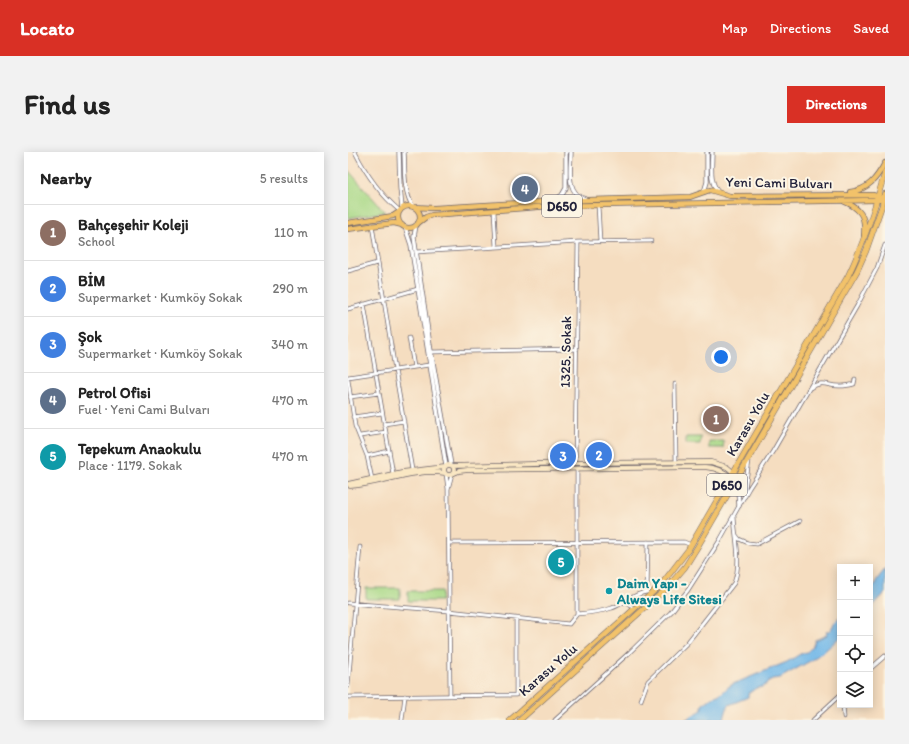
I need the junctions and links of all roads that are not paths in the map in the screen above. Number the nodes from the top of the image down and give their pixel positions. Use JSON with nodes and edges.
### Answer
{"nodes":[{"id":1,"x":355,"y":152,"type":"edge"},
{"id":2,"x":399,"y":152,"type":"edge"},
{"id":3,"x":404,"y":152,"type":"edge"},
{"id":4,"x":566,"y":152,"type":"edge"},
{"id":5,"x":571,"y":152,"type":"edge"},
{"id":6,"x":707,"y":152,"type":"edge"},
{"id":7,"x":712,"y":152,"type":"edge"},
{"id":8,"x":885,"y":163,"type":"edge"},
{"id":9,"x":885,"y":172,"type":"edge"},
{"id":10,"x":704,"y":192,"type":"junction"},
{"id":11,"x":718,"y":192,"type":"junction"},
{"id":12,"x":836,"y":194,"type":"junction"},
{"id":13,"x":881,"y":198,"type":"edge"},
{"id":14,"x":586,"y":200,"type":"junction"},
{"id":15,"x":840,"y":200,"type":"junction"},
{"id":16,"x":554,"y":201,"type":"junction"},
{"id":17,"x":711,"y":202,"type":"junction"},
{"id":18,"x":598,"y":205,"type":"junction"},
{"id":19,"x":414,"y":207,"type":"junction"},
{"id":20,"x":401,"y":211,"type":"junction"},
{"id":21,"x":494,"y":211,"type":"junction"},
{"id":22,"x":348,"y":223,"type":"edge"},
{"id":23,"x":417,"y":224,"type":"junction"},
{"id":24,"x":372,"y":225,"type":"junction"},
{"id":25,"x":404,"y":226,"type":"junction"},
{"id":26,"x":348,"y":229,"type":"edge"},
{"id":27,"x":651,"y":241,"type":"dead end"},
{"id":28,"x":578,"y":242,"type":"junction"},
{"id":29,"x":600,"y":242,"type":"junction"},
{"id":30,"x":862,"y":245,"type":"junction"},
{"id":31,"x":885,"y":245,"type":"edge"},
{"id":32,"x":496,"y":247,"type":"junction"},
{"id":33,"x":417,"y":252,"type":"junction"},
{"id":34,"x":412,"y":253,"type":"junction"},
{"id":35,"x":377,"y":263,"type":"junction"},
{"id":36,"x":348,"y":271,"type":"edge"},
{"id":37,"x":418,"y":289,"type":"junction"},
{"id":38,"x":383,"y":298,"type":"junction"},
{"id":39,"x":364,"y":304,"type":"junction"},
{"id":40,"x":348,"y":309,"type":"edge"},
{"id":41,"x":410,"y":338,"type":"dead end"},
{"id":42,"x":577,"y":349,"type":"junction"},
{"id":43,"x":431,"y":352,"type":"junction"},
{"id":44,"x":429,"y":365,"type":"junction"},
{"id":45,"x":414,"y":367,"type":"junction"},
{"id":46,"x":395,"y":370,"type":"junction"},
{"id":47,"x":375,"y":373,"type":"junction"},
{"id":48,"x":348,"y":377,"type":"edge"},
{"id":49,"x":855,"y":379,"type":"dead end"},
{"id":50,"x":348,"y":380,"type":"edge"},
{"id":51,"x":675,"y":384,"type":"dead end"},
{"id":52,"x":808,"y":389,"type":"junction"},
{"id":53,"x":379,"y":393,"type":"junction"},
{"id":54,"x":350,"y":397,"type":"junction"},
{"id":55,"x":382,"y":412,"type":"junction"},
{"id":56,"x":353,"y":417,"type":"junction"},
{"id":57,"x":404,"y":421,"type":"junction"},
{"id":58,"x":384,"y":424,"type":"junction"},
{"id":59,"x":386,"y":432,"type":"junction"},
{"id":60,"x":360,"y":436,"type":"junction"},
{"id":61,"x":389,"y":451,"type":"junction"},
{"id":62,"x":367,"y":456,"type":"junction"},
{"id":63,"x":750,"y":457,"type":"junction"},
{"id":64,"x":676,"y":462,"type":"junction"},
{"id":65,"x":575,"y":463,"type":"junction"},
{"id":66,"x":452,"y":465,"type":"junction"},
{"id":67,"x":445,"y":466,"type":"junction"},
{"id":68,"x":676,"y":467,"type":"junction"},
{"id":69,"x":577,"y":469,"type":"junction"},
{"id":70,"x":412,"y":470,"type":"junction"},
{"id":71,"x":734,"y":472,"type":"junction"},
{"id":72,"x":393,"y":474,"type":"junction"},
{"id":73,"x":445,"y":474,"type":"junction"},
{"id":74,"x":452,"y":474,"type":"junction"},
{"id":75,"x":739,"y":476,"type":"junction"},
{"id":76,"x":731,"y":477,"type":"junction"},
{"id":77,"x":372,"y":479,"type":"junction"},
{"id":78,"x":736,"y":482,"type":"junction"},
{"id":79,"x":348,"y":485,"type":"edge"},
{"id":80,"x":746,"y":488,"type":"junction"},
{"id":81,"x":448,"y":489,"type":"junction"},
{"id":82,"x":745,"y":496,"type":"junction"},
{"id":83,"x":739,"y":506,"type":"junction"},
{"id":84,"x":734,"y":516,"type":"junction"},
{"id":85,"x":800,"y":521,"type":"dead end"},
{"id":86,"x":735,"y":533,"type":"junction"},
{"id":87,"x":576,"y":542,"type":"junction"},
{"id":88,"x":648,"y":542,"type":"junction"},
{"id":89,"x":449,"y":543,"type":"junction"},
{"id":90,"x":691,"y":545,"type":"junction"},
{"id":91,"x":360,"y":547,"type":"dead end"},
{"id":92,"x":649,"y":592,"type":"junction"},
{"id":93,"x":626,"y":601,"type":"junction"},
{"id":94,"x":348,"y":602,"type":"edge"},
{"id":95,"x":355,"y":603,"type":"junction"},
{"id":96,"x":634,"y":609,"type":"junction"},
{"id":97,"x":449,"y":611,"type":"junction"},
{"id":98,"x":577,"y":614,"type":"junction"},
{"id":99,"x":516,"y":618,"type":"junction"},
{"id":100,"x":885,"y":656,"type":"edge"},
{"id":101,"x":873,"y":666,"type":"edge"},
{"id":102,"x":348,"y":686,"type":"edge"},
{"id":103,"x":450,"y":695,"type":"junction"},
{"id":104,"x":405,"y":696,"type":"junction"},
{"id":105,"x":348,"y":697,"type":"edge"},
{"id":106,"x":837,"y":698,"type":"edge"},
{"id":107,"x":641,"y":700,"type":"dead end"},
{"id":108,"x":843,"y":708,"type":"edge"},
{"id":109,"x":844,"y":716,"type":"dead end"},
{"id":110,"x":402,"y":720,"type":"edge"},
{"id":111,"x":510,"y":720,"type":"edge"},
{"id":112,"x":520,"y":720,"type":"edge"},
{"id":113,"x":556,"y":720,"type":"edge"},
{"id":114,"x":813,"y":720,"type":"edge"}],
"edges":[{"from":1,"to":20,"type":"street"},
{"from":2,"to":20,"type":"street"},
{"from":3,"to":19,"type":"street"},
{"from":4,"to":16,"type":"street"},
{"from":5,"to":14,"type":"street"},
{"from":6,"to":10,"type":"street"},
{"from":7,"to":11,"type":"street"},
{"from":8,"to":12,"type":"main road"},
{"from":9,"to":13,"type":"highway","name":"Karasu Yolu","number":"D650"},
{"from":10,"to":11,"type":"main road","name":"Yeni Cami Bulvarı"},
{"from":10,"to":14,"type":"main road","name":"Yeni Cami Bulvarı"},
{"from":10,"to":17,"type":"main road"},
{"from":11,"to":12,"type":"main road","name":"Yeni Cami Bulvarı"},
{"from":11,"to":17,"type":"main road"},
{"from":12,"to":13,"type":"main road","name":"Yeni Cami Bulvarı"},
{"from":13,"to":15,"type":"main road","name":"Yeni Cami Bulvarı","number":"D650"},
{"from":13,"to":30,"type":"highway","name":"Karasu Yolu","number":"D650"},
{"from":13,"to":63,"type":"highway"},
{"from":14,"to":16,"type":"main road","name":"Yeni Cami Bulvarı"},
{"from":15,"to":17,"type":"main road","name":"Yeni Cami Bulvarı","number":"D650"},
{"from":15,"to":30,"type":"main road"},
{"from":16,"to":19,"type":"main road","name":"Yeni Cami Bulvarı"},
{"from":17,"to":18,"type":"main road","name":"Yeni Cami Bulvarı","number":"D650"},
{"from":18,"to":21,"type":"main road","name":"Yeni Cami Bulvarı","number":"D650"},
{"from":18,"to":29,"type":"street"},
{"from":19,"to":20,"type":"main road"},
{"from":19,"to":23,"type":"main road"},
{"from":20,"to":22,"type":"main road"},
{"from":20,"to":25,"type":"main road"},
{"from":21,"to":23,"type":"main road","name":"Yeni Cami Bulvarı","number":"D650"},
{"from":21,"to":32,"type":"street"},
{"from":23,"to":25,"type":"main road"},
{"from":23,"to":33,"type":"street"},
{"from":24,"to":25,"type":"main road"},
{"from":24,"to":26,"type":"main road"},
{"from":24,"to":35,"type":"street"},
{"from":25,"to":34,"type":"street"},
{"from":27,"to":29,"type":"street"},
{"from":28,"to":29,"type":"street"},
{"from":28,"to":32,"type":"street"},
{"from":28,"to":42,"type":"street","name":"1325. Sokak"},
{"from":30,"to":71,"type":"highway","name":"Karasu Yolu","number":"D650"},
{"from":31,"to":52,"type":"street"},
{"from":32,"to":33,"type":"street"},
{"from":33,"to":34,"type":"street"},
{"from":33,"to":43,"type":"street"},
{"from":34,"to":37,"type":"street"},
{"from":35,"to":36,"type":"street"},
{"from":35,"to":38,"type":"street"},
{"from":37,"to":38,"type":"street"},
{"from":37,"to":44,"type":"street"},
{"from":38,"to":39,"type":"street"},
{"from":38,"to":46,"type":"street"},
{"from":39,"to":40,"type":"street"},
{"from":39,"to":47,"type":"street"},
{"from":41,"to":45,"type":"street"},
{"from":42,"to":43,"type":"street"},
{"from":42,"to":65,"type":"street","name":"1325. Sokak"},
{"from":43,"to":66,"type":"street"},
{"from":44,"to":45,"type":"street"},
{"from":44,"to":67,"type":"street"},
{"from":45,"to":46,"type":"street"},
{"from":46,"to":47,"type":"street"},
{"from":46,"to":57,"type":"street"},
{"from":47,"to":48,"type":"street"},
{"from":47,"to":53,"type":"street"},
{"from":49,"to":52,"type":"street"},
{"from":50,"to":54,"type":"street"},
{"from":51,"to":64,"type":"street"},
{"from":52,"to":82,"type":"street"},
{"from":53,"to":54,"type":"street"},
{"from":53,"to":55,"type":"street"},
{"from":54,"to":56,"type":"street"},
{"from":55,"to":56,"type":"street"},
{"from":55,"to":58,"type":"street"},
{"from":56,"to":60,"type":"street"},
{"from":57,"to":58,"type":"street"},
{"from":57,"to":70,"type":"street"},
{"from":58,"to":59,"type":"street"},
{"from":59,"to":60,"type":"street"},
{"from":59,"to":61,"type":"street"},
{"from":60,"to":62,"type":"street"},
{"from":61,"to":62,"type":"street"},
{"from":61,"to":72,"type":"street"},
{"from":62,"to":77,"type":"street"},
{"from":63,"to":75,"type":"highway"},
{"from":63,"to":80,"type":"street"},
{"from":64,"to":65,"type":"main road"},
{"from":64,"to":68,"type":"street"},
{"from":64,"to":71,"type":"main road"},
{"from":65,"to":66,"type":"main road"},
{"from":66,"to":67,"type":"main road"},
{"from":66,"to":74,"type":"main road"},
{"from":67,"to":70,"type":"main road"},
{"from":67,"to":73,"type":"main road"},
{"from":68,"to":69,"type":"main road"},
{"from":68,"to":76,"type":"main road"},
{"from":69,"to":74,"type":"main road"},
{"from":69,"to":87,"type":"street"},
{"from":70,"to":72,"type":"main road"},
{"from":71,"to":75,"type":"main road"},
{"from":71,"to":76,"type":"highway","name":"Karasu Yolu","number":"D650"},
{"from":72,"to":77,"type":"main road"},
{"from":73,"to":74,"type":"main road"},
{"from":73,"to":79,"type":"main road"},
{"from":73,"to":81,"type":"street"},
{"from":74,"to":81,"type":"street"},
{"from":75,"to":78,"type":"highway"},
{"from":75,"to":80,"type":"street"},
{"from":76,"to":78,"type":"main road"},
{"from":76,"to":90,"type":"highway","name":"Karasu Yolu","number":"D650"},
{"from":77,"to":79,"type":"main road"},
{"from":78,"to":83,"type":"street"},
{"from":78,"to":112,"type":"highway"},
{"from":80,"to":82,"type":"street"},
{"from":81,"to":89,"type":"street"},
{"from":82,"to":83,"type":"street"},
{"from":83,"to":84,"type":"street"},
{"from":84,"to":86,"type":"street"},
{"from":84,"to":113,"type":"street"},
{"from":85,"to":86,"type":"street"},
{"from":86,"to":107,"type":"street"},
{"from":87,"to":88,"type":"street"},
{"from":87,"to":89,"type":"street"},
{"from":87,"to":98,"type":"street"},
{"from":88,"to":90,"type":"street"},
{"from":88,"to":92,"type":"street"},
{"from":89,"to":97,"type":"street"},
{"from":90,"to":92,"type":"highway","name":"Karasu Yolu","number":"D650"},
{"from":91,"to":95,"type":"street"},
{"from":92,"to":93,"type":"street"},
{"from":92,"to":96,"type":"highway","name":"Karasu Yolu","number":"D650"},
{"from":93,"to":96,"type":"street"},
{"from":93,"to":98,"type":"street"},
{"from":94,"to":95,"type":"street"},
{"from":95,"to":97,"type":"street"},
{"from":95,"to":102,"type":"street"},
{"from":96,"to":111,"type":"highway","name":"Karasu Yolu","number":"D650"},
{"from":97,"to":99,"type":"street"},
{"from":97,"to":103,"type":"street"},
{"from":98,"to":99,"type":"street"},
{"from":99,"to":103,"type":"street"},
{"from":100,"to":101,"type":"street"},
{"from":103,"to":104,"type":"street"},
{"from":104,"to":105,"type":"street"},
{"from":104,"to":110,"type":"street"},
{"from":106,"to":114,"type":"street"},
{"from":108,"to":109,"type":"street"}]}
